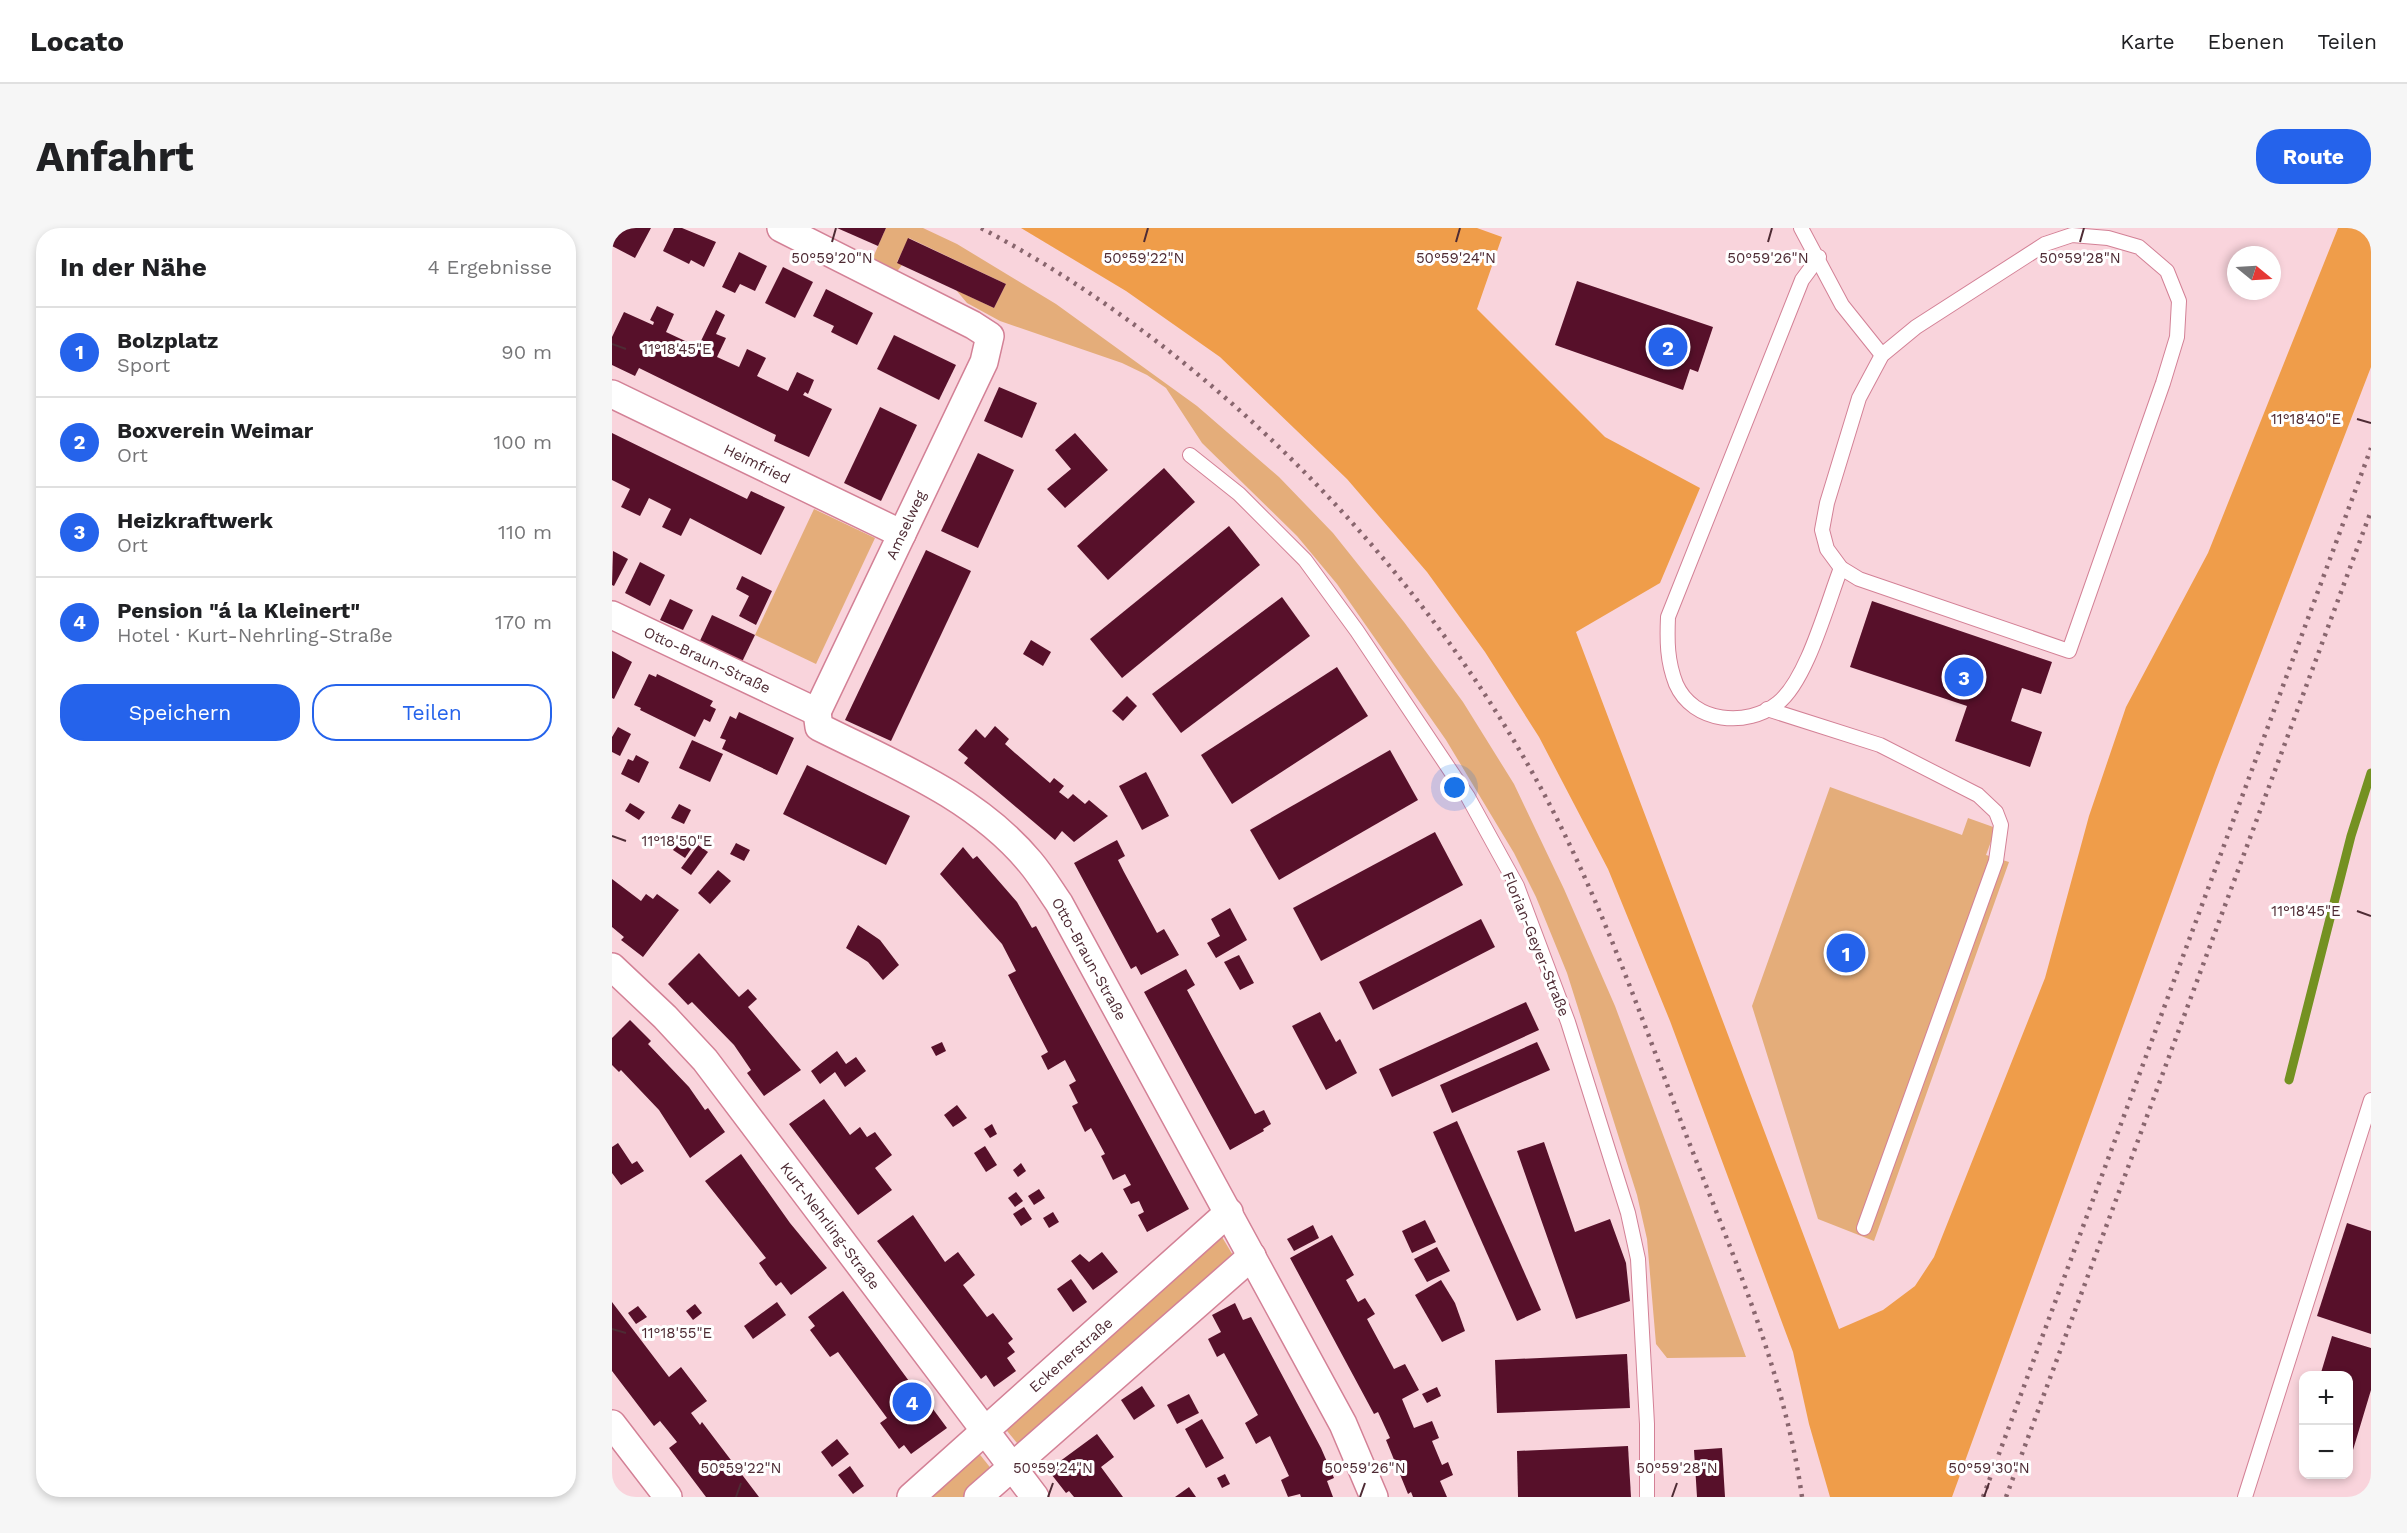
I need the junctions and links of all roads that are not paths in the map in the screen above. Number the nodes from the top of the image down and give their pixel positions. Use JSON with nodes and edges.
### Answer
{"nodes":[{"id":1,"x":781,"y":228,"type":"edge"},
{"id":2,"x":1802,"y":228,"type":"edge"},
{"id":3,"x":1819,"y":257,"type":"junction"},
{"id":4,"x":1882,"y":355,"type":"junction"},
{"id":5,"x":612,"y":394,"type":"edge"},
{"id":6,"x":1190,"y":455,"type":"dead end"},
{"id":7,"x":902,"y":534,"type":"junction"},
{"id":8,"x":1841,"y":568,"type":"junction"},
{"id":9,"x":612,"y":615,"type":"edge"},
{"id":10,"x":1767,"y":709,"type":"junction"},
{"id":11,"x":817,"y":712,"type":"junction"},
{"id":12,"x":612,"y":967,"type":"edge"},
{"id":13,"x":2371,"y":1100,"type":"edge"},
{"id":14,"x":1229,"y":1212,"type":"junction"},
{"id":15,"x":1864,"y":1228,"type":"dead end"},
{"id":16,"x":1252,"y":1256,"type":"junction"},
{"id":17,"x":612,"y":1424,"type":"edge"},
{"id":18,"x":984,"y":1430,"type":"junction"},
{"id":19,"x":1012,"y":1466,"type":"junction"},
{"id":20,"x":668,"y":1497,"type":"edge"},
{"id":21,"x":911,"y":1497,"type":"edge"},
{"id":22,"x":978,"y":1497,"type":"edge"},
{"id":23,"x":1035,"y":1497,"type":"edge"},
{"id":24,"x":1374,"y":1497,"type":"edge"},
{"id":25,"x":1647,"y":1497,"type":"edge"},
{"id":26,"x":2245,"y":1497,"type":"edge"}],
"edges":[{"from":1,"to":7,"type":"street","name":"Amselweg"},
{"from":2,"to":3,"type":"lane"},
{"from":3,"to":4,"type":"lane"},
{"from":3,"to":10,"type":"lane"},
{"from":4,"to":8,"type":"lane"},
{"from":4,"to":8,"type":"lane"},
{"from":5,"to":7,"type":"street","name":"Heimfried"},
{"from":6,"to":25,"type":"lane","name":"Florian-Geyer-Straße"},
{"from":7,"to":11,"type":"street","name":"Amselweg"},
{"from":8,"to":10,"type":"lane"},
{"from":9,"to":11,"type":"street","name":"Otto-Braun-Straße"},
{"from":10,"to":15,"type":"lane"},
{"from":11,"to":14,"type":"street","name":"Otto-Braun-Straße"},
{"from":12,"to":18,"type":"street","name":"Kurt-Nehrling-Straße"},
{"from":13,"to":26,"type":"lane"},
{"from":14,"to":16,"type":"street","name":"Otto-Braun-Straße"},
{"from":14,"to":18,"type":"street","name":"Eckenerstraße"},
{"from":16,"to":19,"type":"street"},
{"from":16,"to":24,"type":"street","name":"Otto-Braun-Straße"},
{"from":17,"to":20,"type":"street"},
{"from":18,"to":19,"type":"street","name":"Kurt-Nehrling-Straße"},
{"from":18,"to":21,"type":"street","name":"Eckenerstraße"},
{"from":19,"to":22,"type":"street"},
{"from":19,"to":23,"type":"street","name":"Kurt-Nehrling-Straße"}]}
